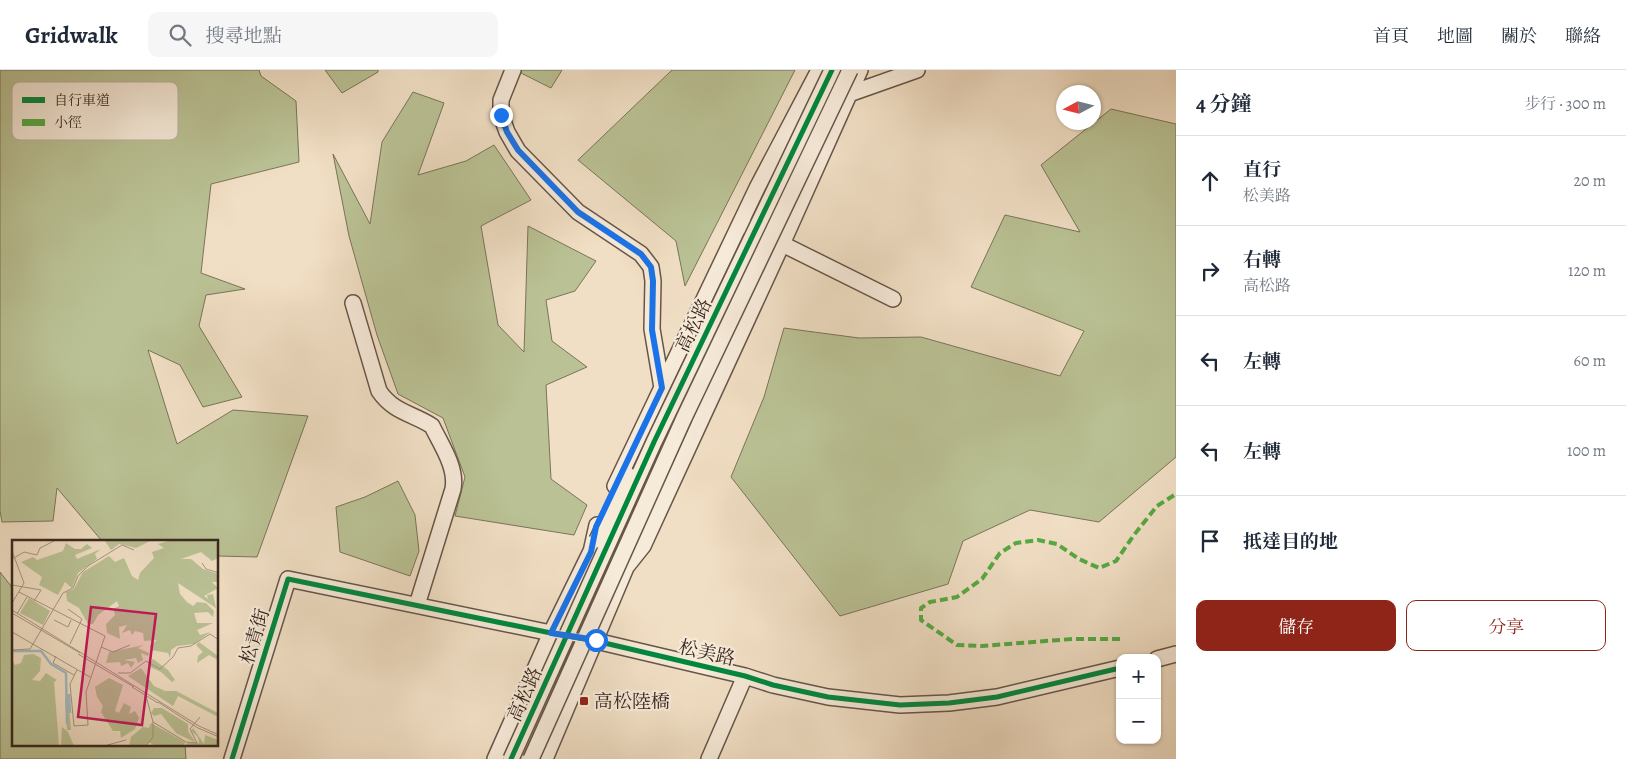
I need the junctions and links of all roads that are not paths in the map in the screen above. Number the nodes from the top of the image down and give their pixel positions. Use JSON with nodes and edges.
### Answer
{"nodes":[{"id":1,"x":513,"y":70,"type":"edge"},
{"id":2,"x":832,"y":70,"type":"edge"},
{"id":3,"x":850,"y":70,"type":"edge"},
{"id":4,"x":860,"y":70,"type":"edge"},
{"id":5,"x":917,"y":70,"type":"edge"},
{"id":6,"x":815,"y":77,"type":"edge"},
{"id":7,"x":849,"y":94,"type":"junction"},
{"id":8,"x":772,"y":195,"type":"junction"},
{"id":9,"x":787,"y":201,"type":"junction"},
{"id":10,"x":740,"y":223,"type":"junction"},
{"id":11,"x":782,"y":244,"type":"junction"},
{"id":12,"x":893,"y":299,"type":"dead end"},
{"id":13,"x":353,"y":303,"type":"dead end"},
{"id":14,"x":662,"y":388,"type":"junction"},
{"id":15,"x":594,"y":546,"type":"junction"},
{"id":16,"x":630,"y":560,"type":"junction"},
{"id":17,"x":288,"y":579,"type":"joint"},
{"id":18,"x":418,"y":606,"type":"junction"},
{"id":19,"x":551,"y":633,"type":"junction"},
{"id":20,"x":596,"y":640,"type":"junction"},
{"id":21,"x":1176,"y":654,"type":"edge"},
{"id":22,"x":1161,"y":658,"type":"edge"},
{"id":23,"x":1116,"y":669,"type":"edge"},
{"id":24,"x":745,"y":676,"type":"junction"},
{"id":25,"x":232,"y":759,"type":"edge"},
{"id":26,"x":495,"y":759,"type":"edge"},
{"id":27,"x":511,"y":759,"type":"edge"},
{"id":28,"x":531,"y":759,"type":"edge"},
{"id":29,"x":545,"y":759,"type":"edge"},
{"id":30,"x":709,"y":759,"type":"edge"}],
"edges":[{"from":1,"to":14,"type":"street"},
{"from":2,"to":8,"type":"street","name":"高松路","bridge":true},
{"from":3,"to":9,"type":"street","name":"高松路","bridge":true},
{"from":4,"to":7,"type":"street"},
{"from":5,"to":7,"type":"street"},
{"from":6,"to":7,"type":"street"},
{"from":6,"to":10,"type":"street","name":"高松路"},
{"from":7,"to":11,"type":"street"},
{"from":8,"to":15,"type":"street","bridge":true},
{"from":8,"to":27,"type":"street","name":"高松路","bridge":true},
{"from":9,"to":16,"type":"street","bridge":true},
{"from":9,"to":28,"type":"street","name":"高松路","bridge":true},
{"from":10,"to":11,"type":"street"},
{"from":10,"to":14,"type":"street","name":"高松路"},
{"from":11,"to":12,"type":"street"},
{"from":11,"to":16,"type":"street"},
{"from":13,"to":18,"type":"street"},
{"from":14,"to":15,"type":"street","name":"高松路"},
{"from":15,"to":19,"type":"street","name":"高松路"},
{"from":16,"to":20,"type":"street"},
{"from":17,"to":18,"type":"street","name":"松美路"},
{"from":17,"to":25,"type":"street","name":"松青街"},
{"from":18,"to":19,"type":"street","name":"松美路"},
{"from":19,"to":20,"type":"street","name":"松美路"},
{"from":19,"to":26,"type":"street","name":"高松路"},
{"from":20,"to":24,"type":"street","name":"松美路"},
{"from":20,"to":29,"type":"street"},
{"from":21,"to":22,"type":"street"},
{"from":23,"to":24,"type":"street","name":"松美路"},
{"from":24,"to":30,"type":"street"}]}
